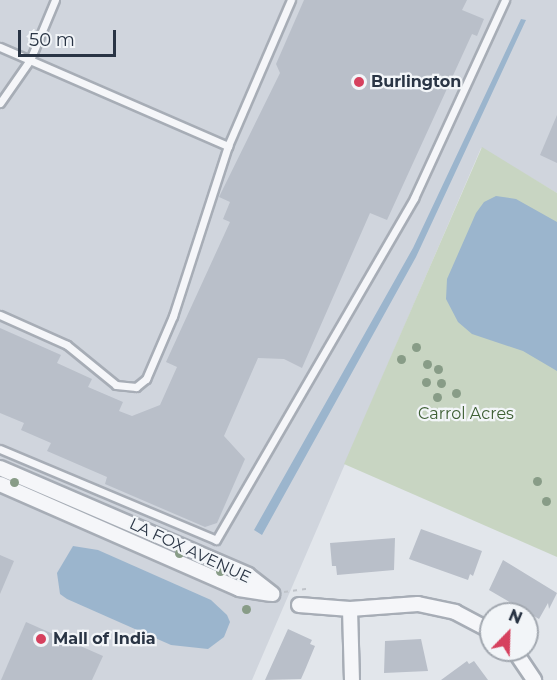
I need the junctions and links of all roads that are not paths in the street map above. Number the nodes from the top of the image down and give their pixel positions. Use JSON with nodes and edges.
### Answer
{"nodes":[{"id":1,"x":55,"y":0,"type":"edge"},
{"id":2,"x":291,"y":0,"type":"edge"},
{"id":3,"x":505,"y":0,"type":"edge"},
{"id":4,"x":0,"y":47,"type":"edge"},
{"id":5,"x":30,"y":60,"type":"junction"},
{"id":6,"x":0,"y":103,"type":"edge"},
{"id":7,"x":228,"y":146,"type":"junction"},
{"id":8,"x":0,"y":315,"type":"edge"},
{"id":9,"x":0,"y":449,"type":"edge"},
{"id":10,"x":0,"y":468,"type":"edge"},
{"id":11,"x":0,"y":484,"type":"edge"},
{"id":12,"x":299,"y":605,"type":"dead end"},
{"id":13,"x":350,"y":609,"type":"junction"},
{"id":14,"x":479,"y":623,"type":"edge"},
{"id":15,"x":522,"y":662,"type":"edge"},
{"id":16,"x":352,"y":680,"type":"edge"},
{"id":17,"x":534,"y":680,"type":"edge"}],
"edges":[{"from":1,"to":5,"type":"lane"},
{"from":2,"to":7,"type":"lane"},
{"from":3,"to":9,"type":"lane"},
{"from":4,"to":5,"type":"lane"},
{"from":5,"to":6,"type":"lane"},
{"from":5,"to":7,"type":"lane"},
{"from":7,"to":8,"type":"lane"},
{"from":10,"to":11,"type":"street","name":"LA FOX AVENUE"},
{"from":12,"to":13,"type":"street"},
{"from":13,"to":14,"type":"street"},
{"from":13,"to":16,"type":"street"},
{"from":15,"to":17,"type":"street"}]}
